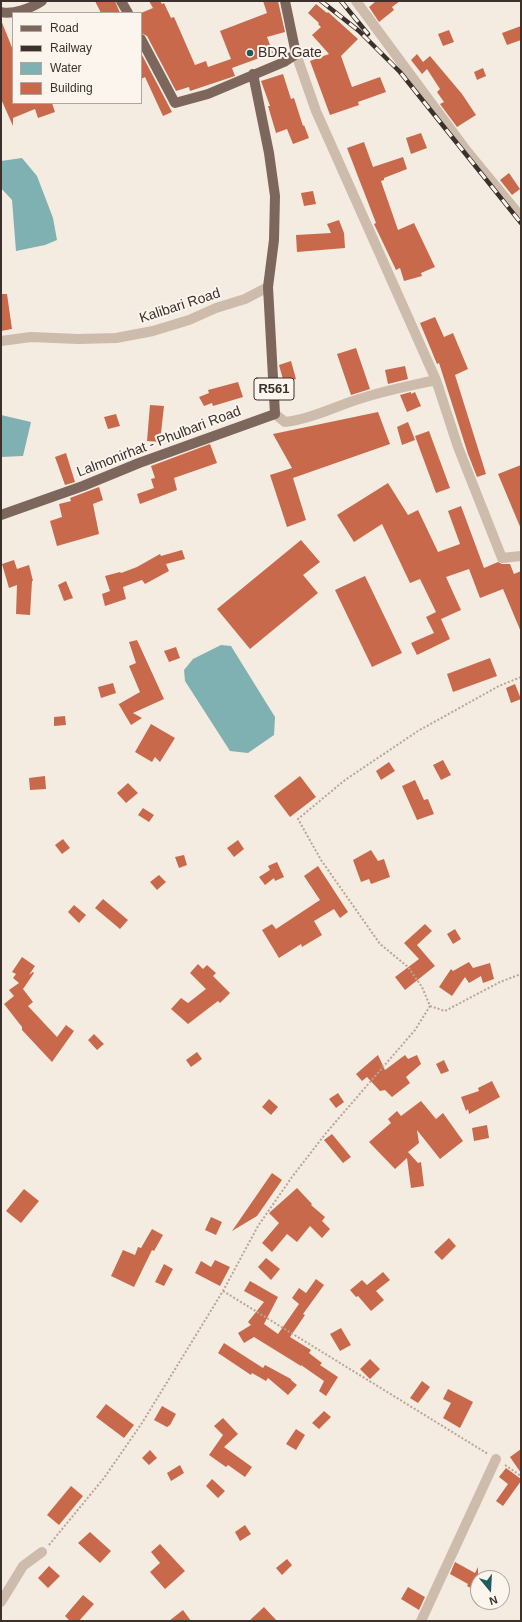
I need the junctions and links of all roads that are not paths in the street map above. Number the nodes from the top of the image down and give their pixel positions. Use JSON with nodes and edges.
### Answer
{"nodes":[{"id":1,"x":42,"y":1,"type":"edge"},
{"id":2,"x":121,"y":1,"type":"edge"},
{"id":3,"x":285,"y":1,"type":"edge"},
{"id":4,"x":356,"y":1,"type":"edge"},
{"id":5,"x":1,"y":12,"type":"edge"},
{"id":6,"x":127,"y":12,"type":"edge"},
{"id":7,"x":142,"y":41,"type":"edge"},
{"id":8,"x":296,"y":54,"type":"junction"},
{"id":9,"x":254,"y":74,"type":"junction"},
{"id":10,"x":521,"y":217,"type":"edge"},
{"id":11,"x":268,"y":287,"type":"junction"},
{"id":12,"x":1,"y":341,"type":"edge"},
{"id":13,"x":436,"y":380,"type":"junction"},
{"id":14,"x":275,"y":414,"type":"junction"},
{"id":15,"x":1,"y":515,"type":"edge"},
{"id":16,"x":521,"y":556,"type":"edge"},
{"id":17,"x":496,"y":1459,"type":"road end"},
{"id":18,"x":42,"y":1552,"type":"road end"},
{"id":19,"x":1,"y":1602,"type":"edge"},
{"id":20,"x":421,"y":1621,"type":"edge"}],
"edges":[{"from":1,"to":5,"type":"main road"},
{"from":2,"to":6,"type":"main road"},
{"from":3,"to":8,"type":"main road"},
{"from":4,"to":10,"type":"street"},
{"from":7,"to":9,"type":"main road"},
{"from":8,"to":9,"type":"main road"},
{"from":8,"to":13,"type":"street"},
{"from":9,"to":11,"type":"main road","number":"R561"},
{"from":11,"to":12,"type":"street","name":"Kalibari Road"},
{"from":11,"to":14,"type":"main road","number":"R561"},
{"from":13,"to":14,"type":"street"},
{"from":13,"to":16,"type":"street"},
{"from":14,"to":15,"type":"main road","name":"Lalmonirhat - Phulbari Road","number":"R561"},
{"from":17,"to":20,"type":"street"},
{"from":18,"to":19,"type":"street"}]}
